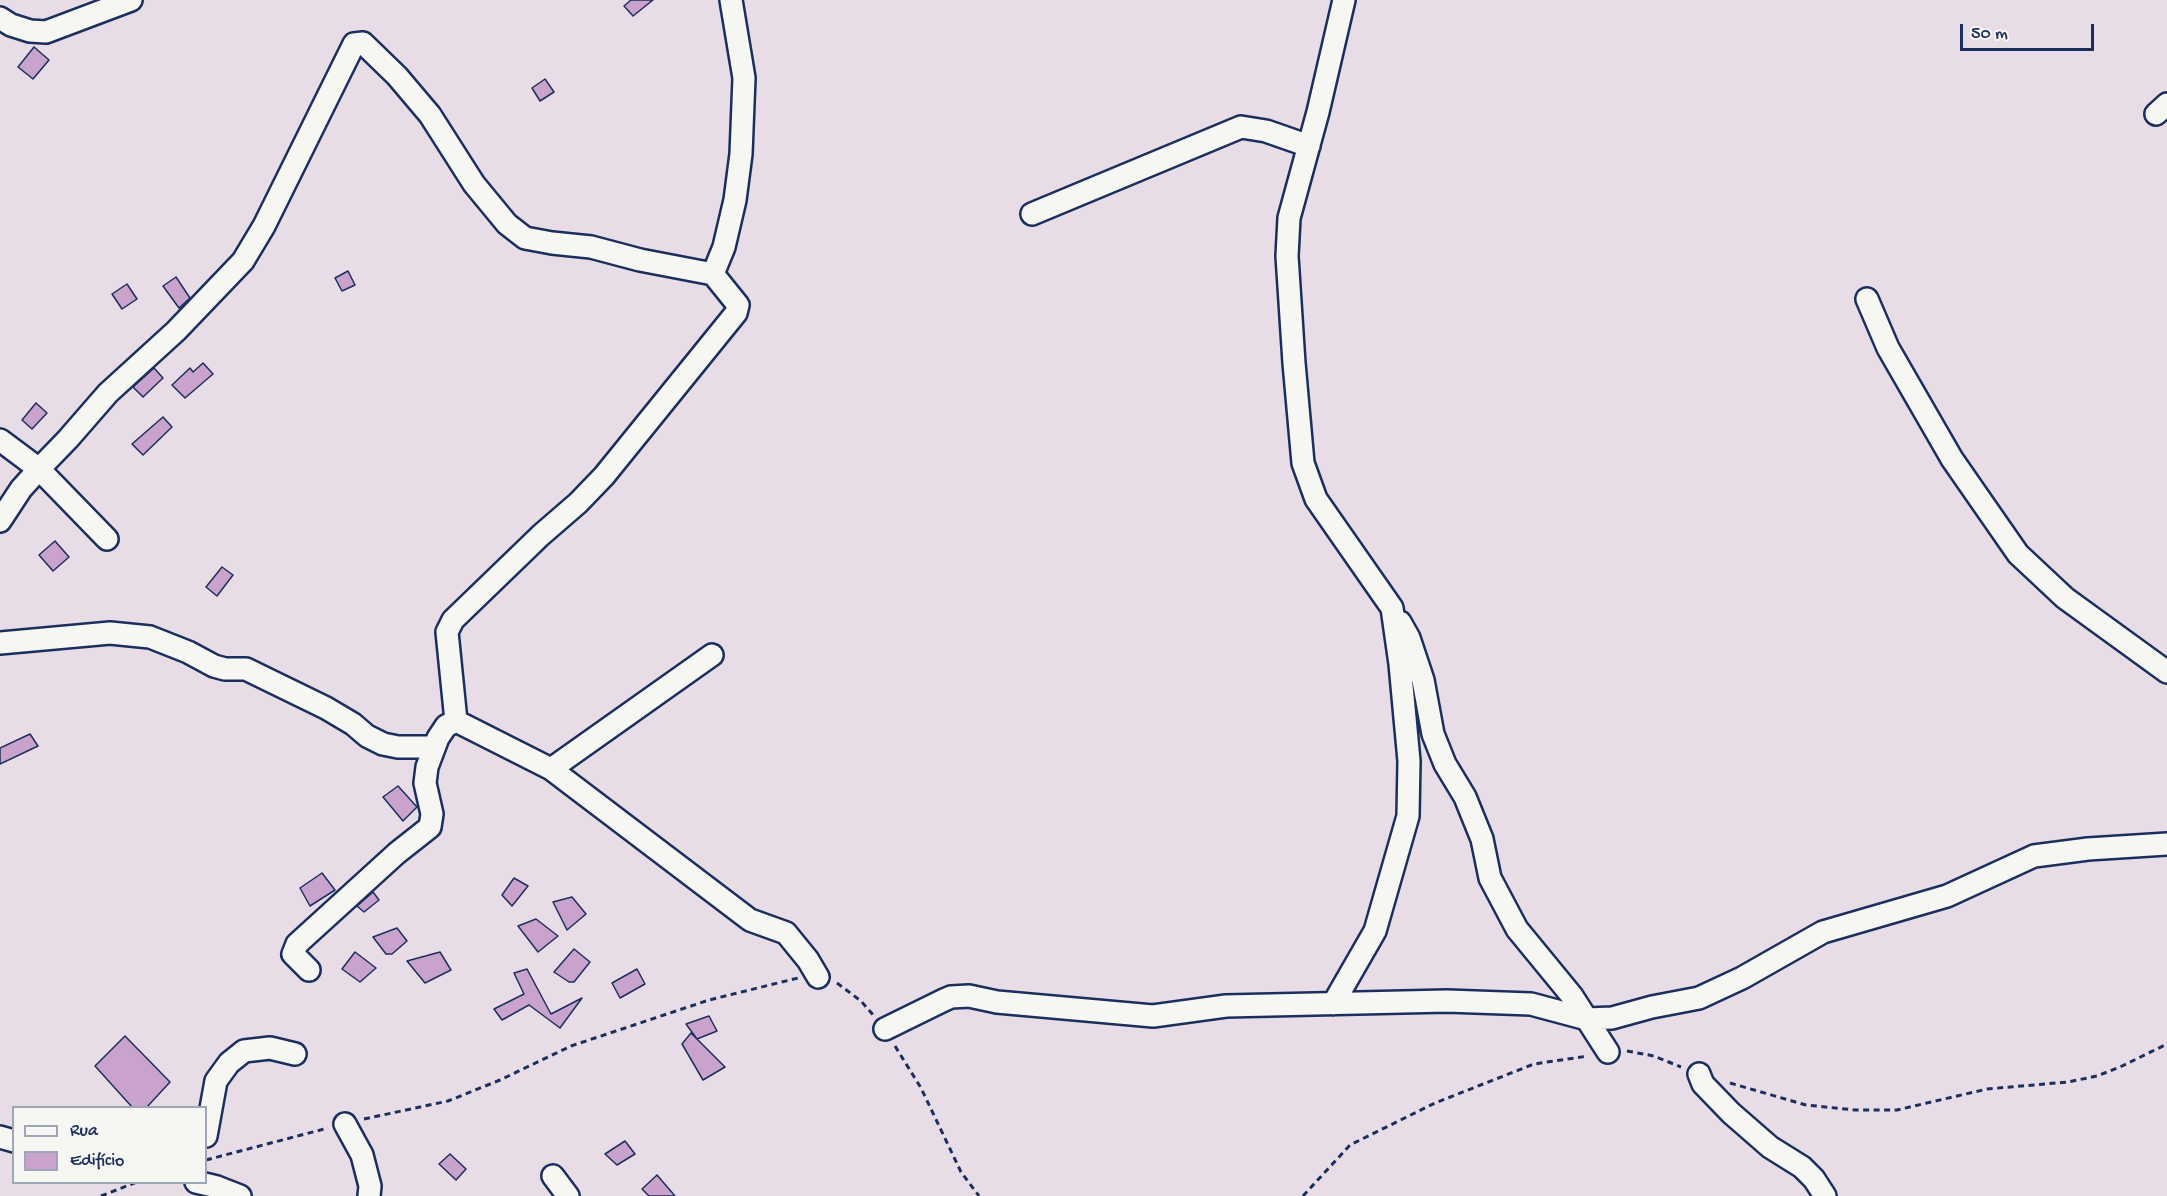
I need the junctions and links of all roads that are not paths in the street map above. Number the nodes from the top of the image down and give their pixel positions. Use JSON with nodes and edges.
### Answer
{"nodes":[{"id":1,"x":131,"y":0,"type":"edge"},
{"id":2,"x":731,"y":0,"type":"edge"},
{"id":3,"x":1340,"y":3,"type":"edge"},
{"id":4,"x":0,"y":18,"type":"edge"},
{"id":5,"x":1309,"y":146,"type":"junction"},
{"id":6,"x":1032,"y":214,"type":"dead end"},
{"id":7,"x":713,"y":274,"type":"junction"},
{"id":8,"x":1867,"y":299,"type":"dead end"},
{"id":9,"x":0,"y":440,"type":"edge"},
{"id":10,"x":39,"y":469,"type":"junction"},
{"id":11,"x":0,"y":521,"type":"edge"},
{"id":12,"x":107,"y":539,"type":"dead end"},
{"id":13,"x":1392,"y":608,"type":"junction"},
{"id":14,"x":0,"y":644,"type":"edge"},
{"id":15,"x":712,"y":655,"type":"dead end"},
{"id":16,"x":2167,"y":672,"type":"edge"},
{"id":17,"x":456,"y":721,"type":"junction"},
{"id":18,"x":434,"y":747,"type":"junction"},
{"id":19,"x":551,"y":769,"type":"junction"},
{"id":20,"x":2167,"y":844,"type":"edge"},
{"id":21,"x":309,"y":970,"type":"dead end"},
{"id":22,"x":818,"y":977,"type":"road end"},
{"id":23,"x":1333,"y":1004,"type":"junction"},
{"id":24,"x":1587,"y":1020,"type":"junction"},
{"id":25,"x":885,"y":1029,"type":"road end"},
{"id":26,"x":1608,"y":1052,"type":"dead end"},
{"id":27,"x":296,"y":1054,"type":"dead end"},
{"id":28,"x":1699,"y":1074,"type":"dead end"},
{"id":29,"x":345,"y":1124,"type":"road end"},
{"id":30,"x":207,"y":1131,"type":"edge"},
{"id":31,"x":553,"y":1176,"type":"dead end"},
{"id":32,"x":204,"y":1184,"type":"edge"},
{"id":33,"x":240,"y":1196,"type":"edge"},
{"id":34,"x":369,"y":1196,"type":"edge"},
{"id":35,"x":568,"y":1196,"type":"edge"},
{"id":36,"x":1824,"y":1196,"type":"edge"}],
"edges":[{"from":1,"to":4,"type":"street"},
{"from":2,"to":7,"type":"street"},
{"from":3,"to":5,"type":"street"},
{"from":5,"to":6,"type":"street"},
{"from":5,"to":13,"type":"street"},
{"from":7,"to":10,"type":"street"},
{"from":7,"to":17,"type":"street"},
{"from":8,"to":16,"type":"street"},
{"from":9,"to":10,"type":"street"},
{"from":10,"to":11,"type":"street"},
{"from":10,"to":12,"type":"street"},
{"from":13,"to":23,"type":"street"},
{"from":13,"to":24,"type":"street"},
{"from":14,"to":18,"type":"street"},
{"from":15,"to":19,"type":"street"},
{"from":17,"to":18,"type":"street"},
{"from":17,"to":19,"type":"street"},
{"from":18,"to":21,"type":"street"},
{"from":19,"to":22,"type":"street"},
{"from":20,"to":24,"type":"street"},
{"from":23,"to":24,"type":"street"},
{"from":23,"to":25,"type":"street"},
{"from":24,"to":26,"type":"street"},
{"from":27,"to":30,"type":"street"},
{"from":28,"to":36,"type":"street"},
{"from":29,"to":34,"type":"street"},
{"from":31,"to":35,"type":"street"},
{"from":32,"to":33,"type":"street"}]}
